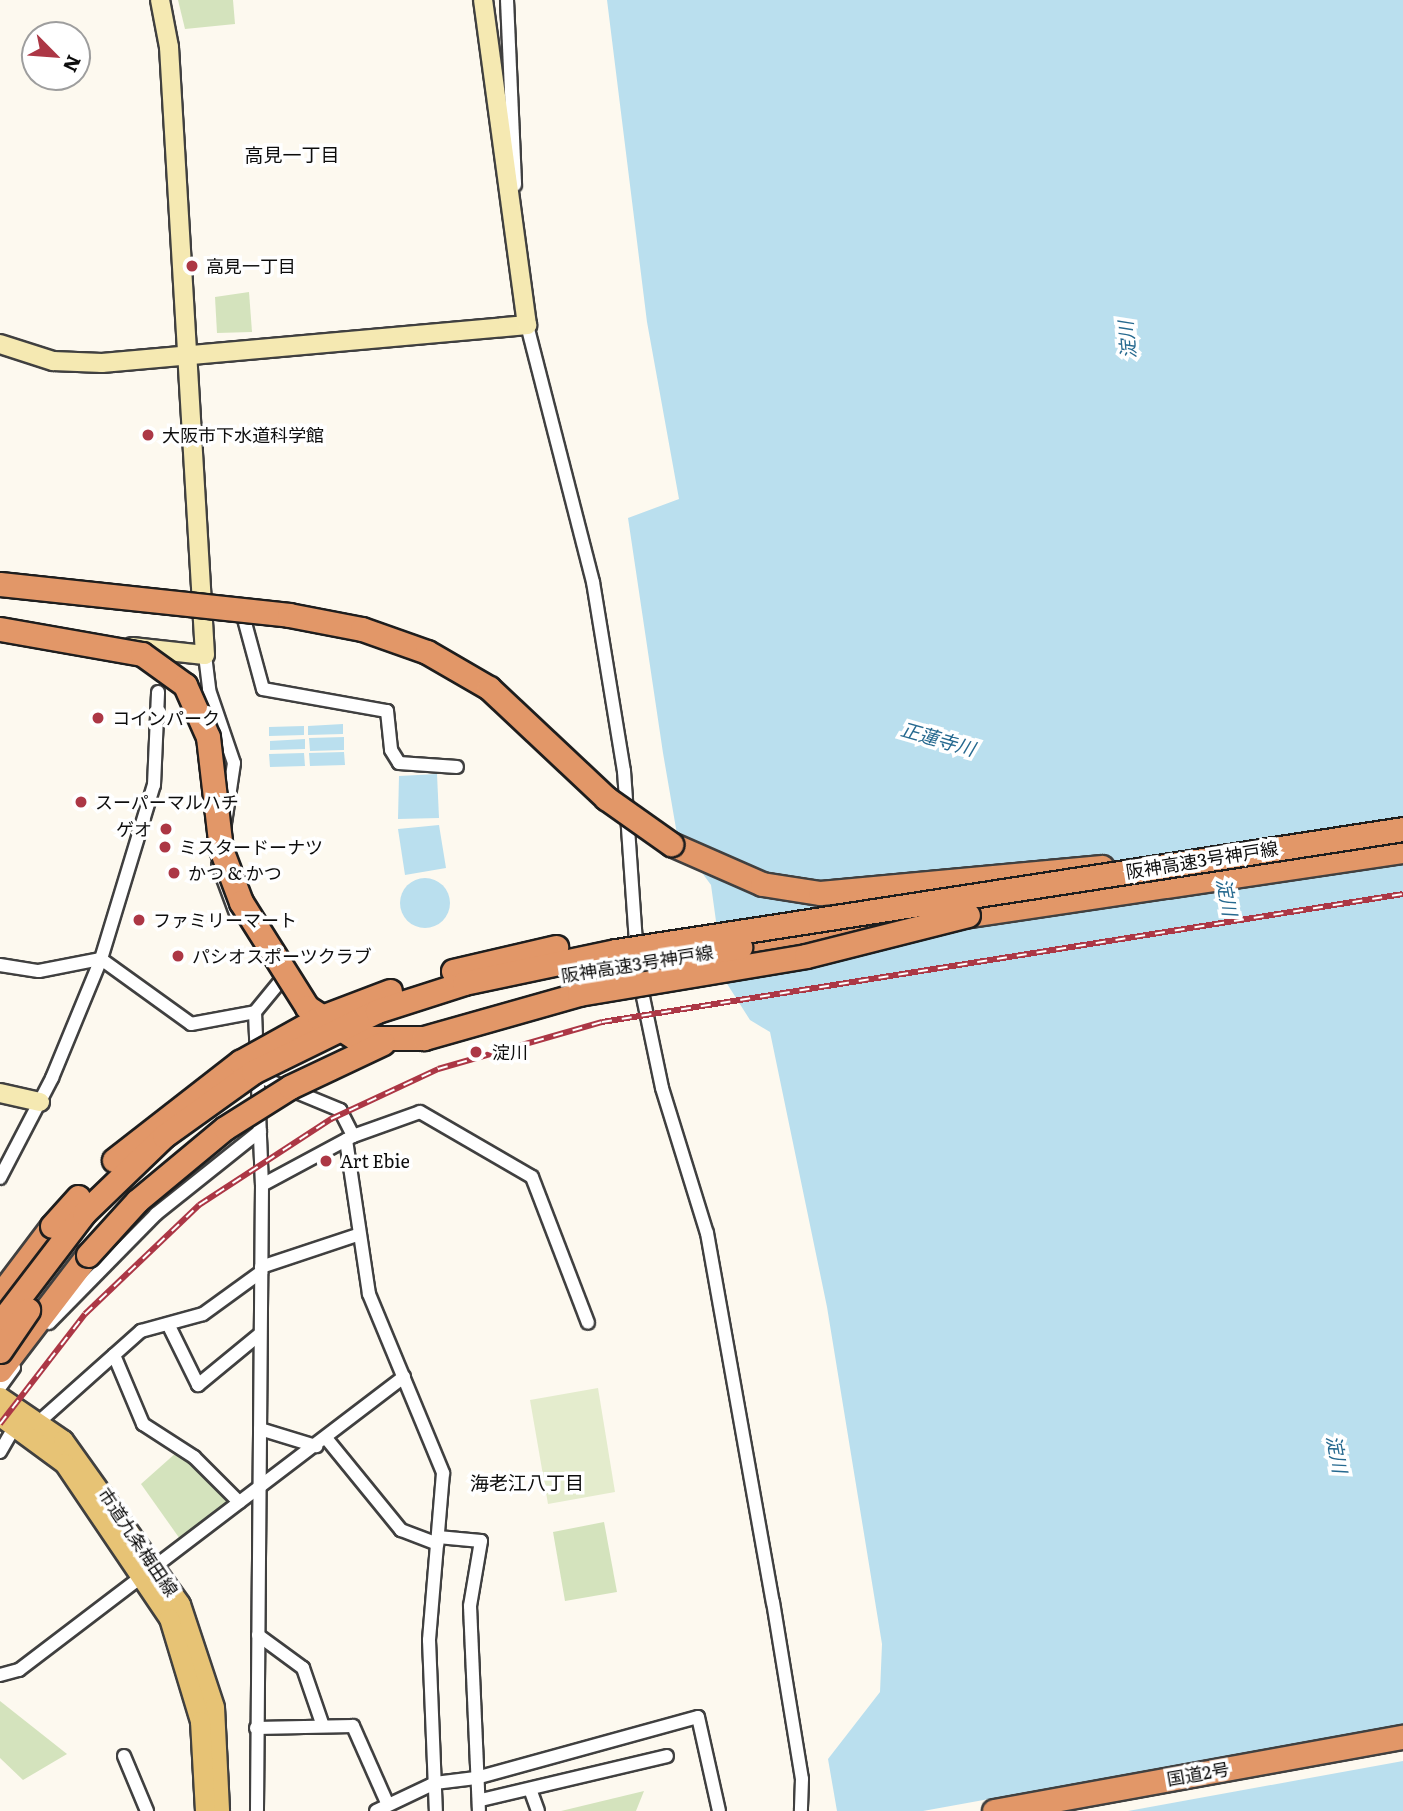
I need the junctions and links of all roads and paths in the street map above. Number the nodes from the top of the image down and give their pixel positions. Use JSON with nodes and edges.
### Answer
{"nodes":[{"id":1,"x":160,"y":0,"type":"edge"},
{"id":2,"x":483,"y":0,"type":"edge"},
{"id":3,"x":507,"y":0,"type":"edge"},
{"id":4,"x":517,"y":251,"type":"junction"},
{"id":5,"x":527,"y":325,"type":"junction"},
{"id":6,"x":0,"y":344,"type":"edge"},
{"id":7,"x":188,"y":357,"type":"junction"},
{"id":8,"x":0,"y":584,"type":"edge"},
{"id":9,"x":0,"y":590,"type":"edge"},
{"id":10,"x":202,"y":610,"type":"junction"},
{"id":11,"x":0,"y":631,"type":"edge"},
{"id":12,"x":205,"y":655,"type":"junction"},
{"id":13,"x":158,"y":692,"type":"dead end"},
{"id":14,"x":457,"y":767,"type":"dead end"},
{"id":15,"x":1403,"y":829,"type":"edge"},
{"id":16,"x":1403,"y":851,"type":"edge"},
{"id":17,"x":1158,"y":866,"type":"junction"},
{"id":18,"x":968,"y":915,"type":"junction"},
{"id":19,"x":742,"y":939,"type":"junction"},
{"id":20,"x":101,"y":959,"type":"junction"},
{"id":21,"x":0,"y":965,"type":"edge"},
{"id":22,"x":255,"y":1012,"type":"junction"},
{"id":23,"x":260,"y":1077,"type":"junction"},
{"id":24,"x":0,"y":1093,"type":"edge"},
{"id":25,"x":40,"y":1102,"type":"junction"},
{"id":26,"x":260,"y":1131,"type":"junction"},
{"id":27,"x":350,"y":1138,"type":"junction"},
{"id":28,"x":0,"y":1178,"type":"edge"},
{"id":29,"x":262,"y":1185,"type":"junction"},
{"id":30,"x":357,"y":1235,"type":"junction"},
{"id":31,"x":261,"y":1270,"type":"junction"},
{"id":32,"x":0,"y":1295,"type":"edge"},
{"id":33,"x":588,"y":1323,"type":"dead end"},
{"id":34,"x":0,"y":1324,"type":"edge"},
{"id":35,"x":169,"y":1326,"type":"junction"},
{"id":36,"x":260,"y":1334,"type":"junction"},
{"id":37,"x":0,"y":1351,"type":"edge"},
{"id":38,"x":114,"y":1355,"type":"junction"},
{"id":39,"x":0,"y":1370,"type":"edge"},
{"id":40,"x":404,"y":1377,"type":"junction"},
{"id":41,"x":0,"y":1387,"type":"edge"},
{"id":42,"x":0,"y":1397,"type":"edge"},
{"id":43,"x":20,"y":1418,"type":"edge"},
{"id":44,"x":260,"y":1430,"type":"junction"},
{"id":45,"x":321,"y":1442,"type":"junction"},
{"id":46,"x":0,"y":1452,"type":"edge"},
{"id":47,"x":260,"y":1486,"type":"junction"},
{"id":48,"x":239,"y":1502,"type":"junction"},
{"id":49,"x":438,"y":1540,"type":"junction"},
{"id":50,"x":151,"y":1569,"type":"junction"},
{"id":51,"x":258,"y":1636,"type":"junction"},
{"id":52,"x":0,"y":1675,"type":"edge"},
{"id":53,"x":323,"y":1726,"type":"junction"},
{"id":54,"x":256,"y":1728,"type":"junction"},
{"id":55,"x":1403,"y":1737,"type":"edge"},
{"id":56,"x":1403,"y":1750,"type":"edge"},
{"id":57,"x":124,"y":1756,"type":"dead end"},
{"id":58,"x":667,"y":1756,"type":"dead end"},
{"id":59,"x":479,"y":1774,"type":"junction"},
{"id":60,"x":435,"y":1783,"type":"junction"},
{"id":61,"x":530,"y":1788,"type":"junction"},
{"id":62,"x":480,"y":1806,"type":"edge"},
{"id":63,"x":382,"y":1808,"type":"edge"},
{"id":64,"x":147,"y":1811,"type":"edge"},
{"id":65,"x":205,"y":1811,"type":"edge"},
{"id":66,"x":219,"y":1811,"type":"edge"},
{"id":67,"x":257,"y":1811,"type":"edge"},
{"id":68,"x":436,"y":1811,"type":"edge"},
{"id":69,"x":538,"y":1811,"type":"edge"},
{"id":70,"x":719,"y":1811,"type":"edge"},
{"id":71,"x":801,"y":1811,"type":"edge"},
{"id":72,"x":994,"y":1811,"type":"edge"},
{"id":73,"x":1065,"y":1811,"type":"edge"}],
"edges":[{"from":1,"to":7,"type":"street"},
{"from":2,"to":4,"type":"street"},
{"from":3,"to":4,"type":"street"},
{"from":4,"to":5,"type":"street"},
{"from":5,"to":7,"type":"street"},
{"from":5,"to":71,"type":"street"},
{"from":6,"to":7,"type":"street"},
{"from":7,"to":10,"type":"street"},
{"from":8,"to":17,"type":"highway","bridge":true},
{"from":9,"to":10,"type":"street"},
{"from":10,"to":12,"type":"street"},
{"from":10,"to":14,"type":"street"},
{"from":11,"to":12,"type":"street"},
{"from":11,"to":18,"type":"highway","bridge":true},
{"from":12,"to":22,"type":"street"},
{"from":13,"to":20,"type":"street"},
{"from":15,"to":17,"type":"highway","name":"阪神高速3号神戸線","bridge":true},
{"from":16,"to":18,"type":"highway","name":"阪神高速3号神戸線"},
{"from":17,"to":19,"type":"highway","name":"阪神高速3号神戸線","bridge":true},
{"from":18,"to":19,"type":"highway","name":"阪神高速3号神戸線","bridge":true},
{"from":19,"to":32,"type":"highway","bridge":true},
{"from":19,"to":34,"type":"highway","name":"阪神高速3号神戸線","bridge":true},
{"from":19,"to":37,"type":"highway","name":"阪神高速3号神戸線","bridge":true},
{"from":19,"to":39,"type":"highway","bridge":true},
{"from":20,"to":21,"type":"street"},
{"from":20,"to":22,"type":"street"},
{"from":20,"to":25,"type":"street"},
{"from":22,"to":23,"type":"street"},
{"from":23,"to":26,"type":"street"},
{"from":23,"to":27,"type":"street"},
{"from":24,"to":25,"type":"street"},
{"from":25,"to":28,"type":"street"},
{"from":26,"to":29,"type":"street"},
{"from":26,"to":41,"type":"street"},
{"from":27,"to":29,"type":"street"},
{"from":27,"to":30,"type":"street"},
{"from":27,"to":33,"type":"street"},
{"from":29,"to":31,"type":"street"},
{"from":30,"to":31,"type":"street"},
{"from":30,"to":40,"type":"street"},
{"from":31,"to":35,"type":"street"},
{"from":31,"to":36,"type":"street"},
{"from":35,"to":36,"type":"street"},
{"from":35,"to":38,"type":"street"},
{"from":36,"to":44,"type":"street"},
{"from":38,"to":43,"type":"street"},
{"from":38,"to":48,"type":"street"},
{"from":40,"to":45,"type":"street"},
{"from":40,"to":49,"type":"street"},
{"from":42,"to":43,"type":"main road","name":"市道九条梅田線"},
{"from":43,"to":46,"type":"street"},
{"from":43,"to":50,"type":"main road","name":"市道九条梅田線"},
{"from":44,"to":45,"type":"street"},
{"from":44,"to":47,"type":"street"},
{"from":45,"to":47,"type":"street"},
{"from":45,"to":49,"type":"street"},
{"from":47,"to":48,"type":"street"},
{"from":47,"to":51,"type":"street"},
{"from":48,"to":50,"type":"street"},
{"from":49,"to":59,"type":"street"},
{"from":49,"to":60,"type":"street"},
{"from":50,"to":52,"type":"street"},
{"from":50,"to":65,"type":"main road","name":"市道九条梅田線"},
{"from":50,"to":66,"type":"main road","name":"市道九条梅田線"},
{"from":51,"to":53,"type":"street"},
{"from":51,"to":54,"type":"street"},
{"from":53,"to":54,"type":"street"},
{"from":53,"to":63,"type":"street"},
{"from":54,"to":67,"type":"street"},
{"from":55,"to":72,"type":"highway","name":"国道2号"},
{"from":56,"to":73,"type":"highway","name":"国道2号"},
{"from":57,"to":64,"type":"street"},
{"from":58,"to":61,"type":"street"},
{"from":59,"to":60,"type":"street"},
{"from":59,"to":62,"type":"street"},
{"from":59,"to":70,"type":"street"},
{"from":60,"to":63,"type":"street"},
{"from":60,"to":68,"type":"street"},
{"from":61,"to":62,"type":"street"},
{"from":61,"to":69,"type":"street"}]}
